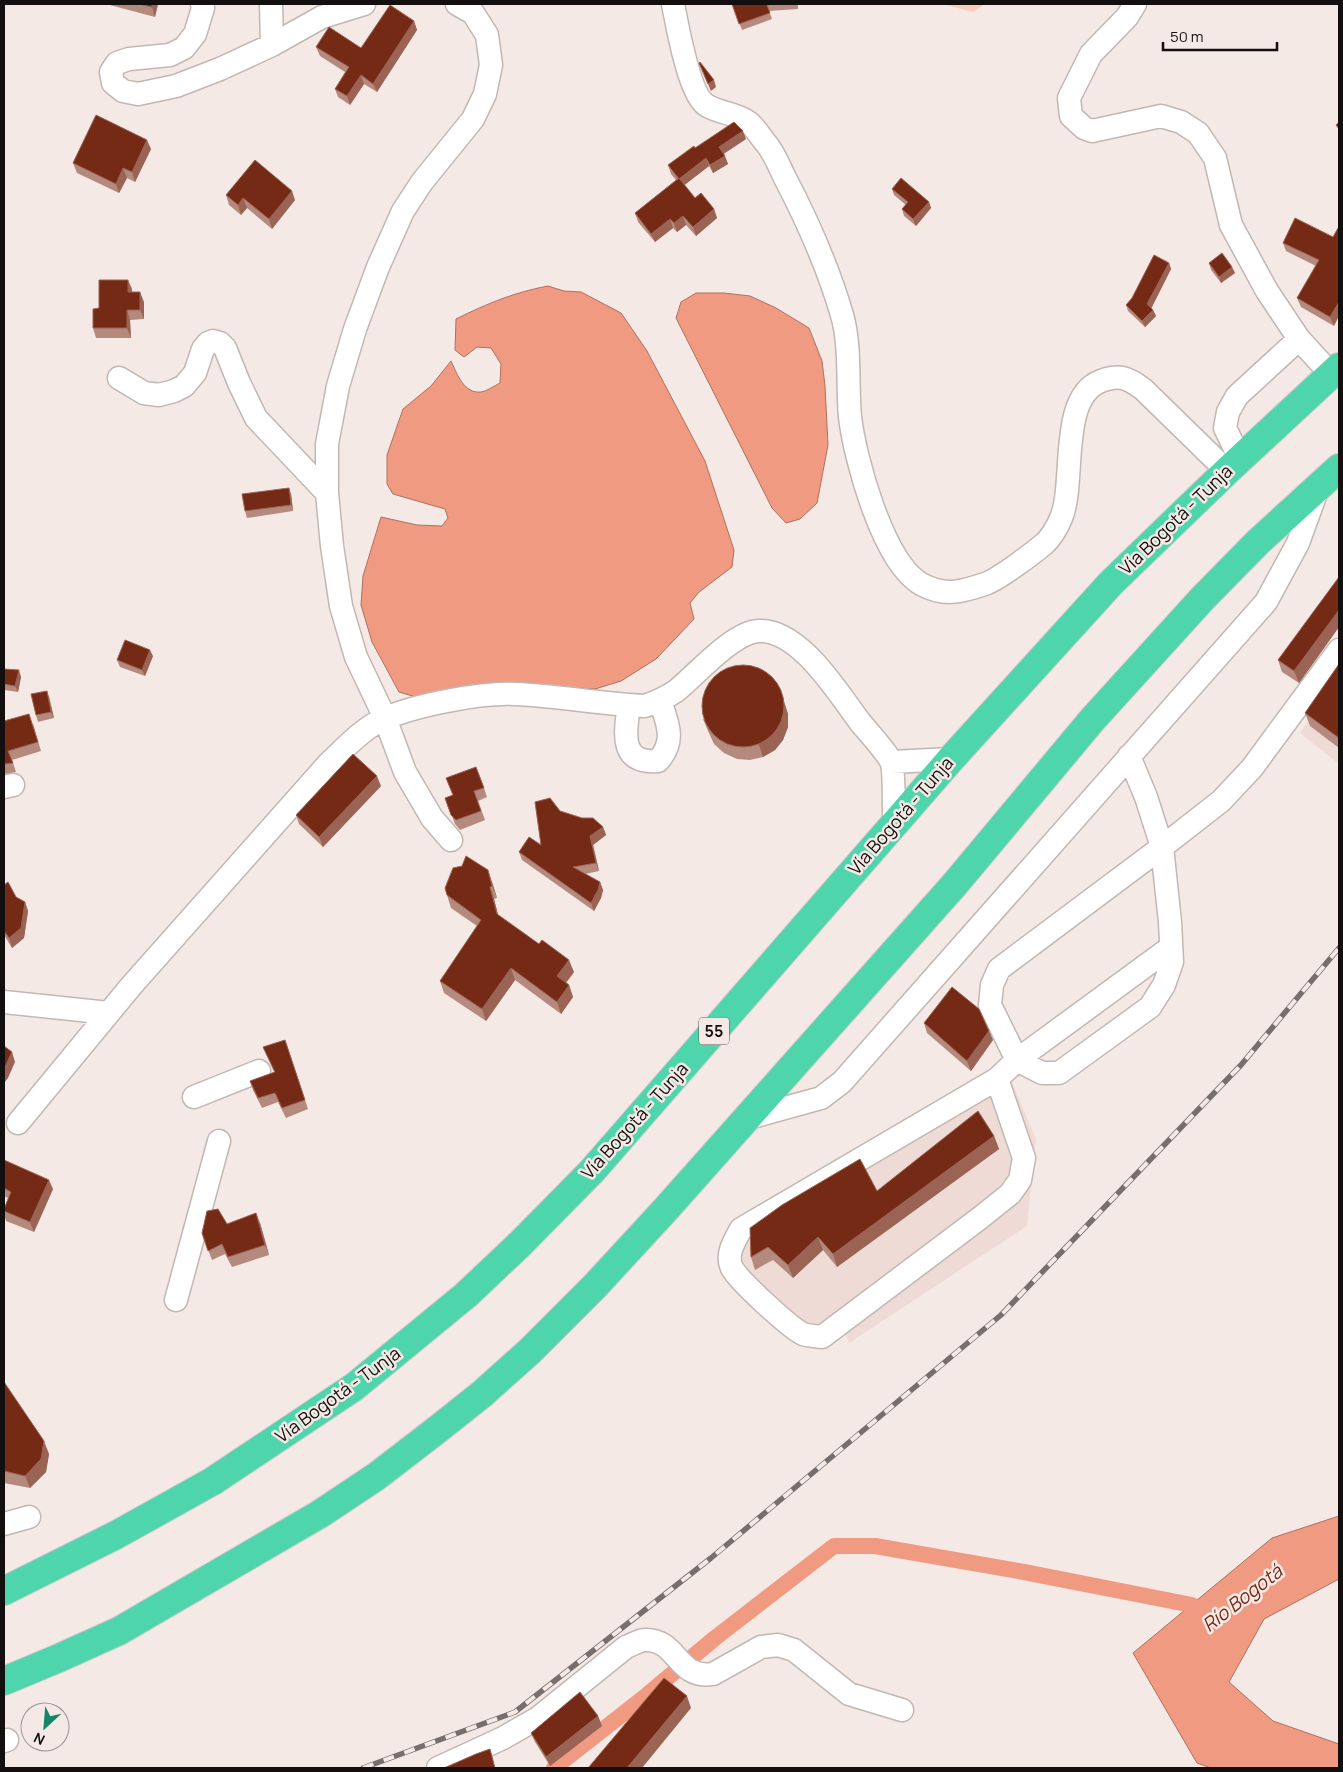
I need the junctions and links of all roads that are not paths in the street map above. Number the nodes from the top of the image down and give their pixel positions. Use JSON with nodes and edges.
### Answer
{"nodes":[{"id":1,"x":202,"y":4,"type":"edge"},
{"id":2,"x":271,"y":4,"type":"edge"},
{"id":3,"x":364,"y":4,"type":"edge"},
{"id":4,"x":457,"y":4,"type":"edge"},
{"id":5,"x":673,"y":4,"type":"edge"},
{"id":6,"x":1135,"y":4,"type":"edge"},
{"id":7,"x":272,"y":45,"type":"junction"},
{"id":8,"x":1299,"y":339,"type":"junction"},
{"id":9,"x":1335,"y":371,"type":"edge"},
{"id":10,"x":119,"y":378,"type":"dead end"},
{"id":11,"x":1233,"y":465,"type":"junction"},
{"id":12,"x":1339,"y":468,"type":"edge"},
{"id":13,"x":1318,"y":487,"type":"junction"},
{"id":14,"x":327,"y":493,"type":"junction"},
{"id":15,"x":1339,"y":650,"type":"edge"},
{"id":16,"x":660,"y":701,"type":"junction"},
{"id":17,"x":629,"y":706,"type":"junction"},
{"id":18,"x":385,"y":718,"type":"junction"},
{"id":19,"x":1129,"y":756,"type":"junction"},
{"id":20,"x":951,"y":759,"type":"junction"},
{"id":21,"x":892,"y":762,"type":"junction"},
{"id":22,"x":894,"y":825,"type":"junction"},
{"id":23,"x":451,"y":840,"type":"dead end"},
{"id":24,"x":1162,"y":847,"type":"junction"},
{"id":25,"x":1171,"y":946,"type":"junction"},
{"id":26,"x":4,"y":1002,"type":"edge"},
{"id":27,"x":109,"y":1013,"type":"junction"},
{"id":28,"x":1017,"y":1060,"type":"junction"},
{"id":29,"x":259,"y":1071,"type":"dead end"},
{"id":30,"x":997,"y":1079,"type":"junction"},
{"id":31,"x":194,"y":1097,"type":"dead end"},
{"id":32,"x":745,"y":1119,"type":"junction"},
{"id":33,"x":18,"y":1123,"type":"dead end"},
{"id":34,"x":219,"y":1142,"type":"dead end"},
{"id":35,"x":176,"y":1300,"type":"dead end"},
{"id":36,"x":29,"y":1517,"type":"dead end"},
{"id":37,"x":4,"y":1524,"type":"edge"},
{"id":38,"x":4,"y":1591,"type":"edge"},
{"id":39,"x":4,"y":1681,"type":"edge"},
{"id":40,"x":902,"y":1710,"type":"dead end"},
{"id":41,"x":438,"y":1768,"type":"edge"}],
"edges":[{"from":1,"to":7,"type":"street"},
{"from":2,"to":7,"type":"street"},
{"from":3,"to":7,"type":"street"},
{"from":4,"to":14,"type":"street"},
{"from":5,"to":11,"type":"street"},
{"from":6,"to":8,"type":"street"},
{"from":8,"to":9,"type":"street"},
{"from":8,"to":11,"type":"street"},
{"from":9,"to":11,"type":"highway","name":"Vía Bogotá - Tunja","number":"55"},
{"from":10,"to":14,"type":"street"},
{"from":11,"to":20,"type":"highway","name":"Vía Bogotá - Tunja","number":"55"},
{"from":12,"to":13,"type":"highway"},
{"from":13,"to":19,"type":"street"},
{"from":13,"to":32,"type":"highway"},
{"from":14,"to":18,"type":"street"},
{"from":15,"to":24,"type":"street"},
{"from":16,"to":17,"type":"street"},
{"from":16,"to":17,"type":"street"},
{"from":16,"to":21,"type":"street"},
{"from":17,"to":18,"type":"street"},
{"from":18,"to":23,"type":"street"},
{"from":18,"to":27,"type":"street"},
{"from":19,"to":24,"type":"street"},
{"from":19,"to":32,"type":"street"},
{"from":20,"to":21,"type":"street"},
{"from":20,"to":22,"type":"highway","name":"Vía Bogotá - Tunja","number":"55"},
{"from":21,"to":22,"type":"street"},
{"from":22,"to":38,"type":"highway","name":"Vía Bogotá - Tunja","number":"55"},
{"from":24,"to":25,"type":"street"},
{"from":24,"to":28,"type":"street"},
{"from":25,"to":28,"type":"street"},
{"from":25,"to":28,"type":"street"},
{"from":26,"to":27,"type":"street"},
{"from":27,"to":33,"type":"street"},
{"from":28,"to":30,"type":"street"},
{"from":29,"to":31,"type":"street"},
{"from":30,"to":30,"type":"street"},
{"from":32,"to":39,"type":"highway"},
{"from":34,"to":35,"type":"street"},
{"from":36,"to":37,"type":"street"},
{"from":40,"to":41,"type":"street"}]}
